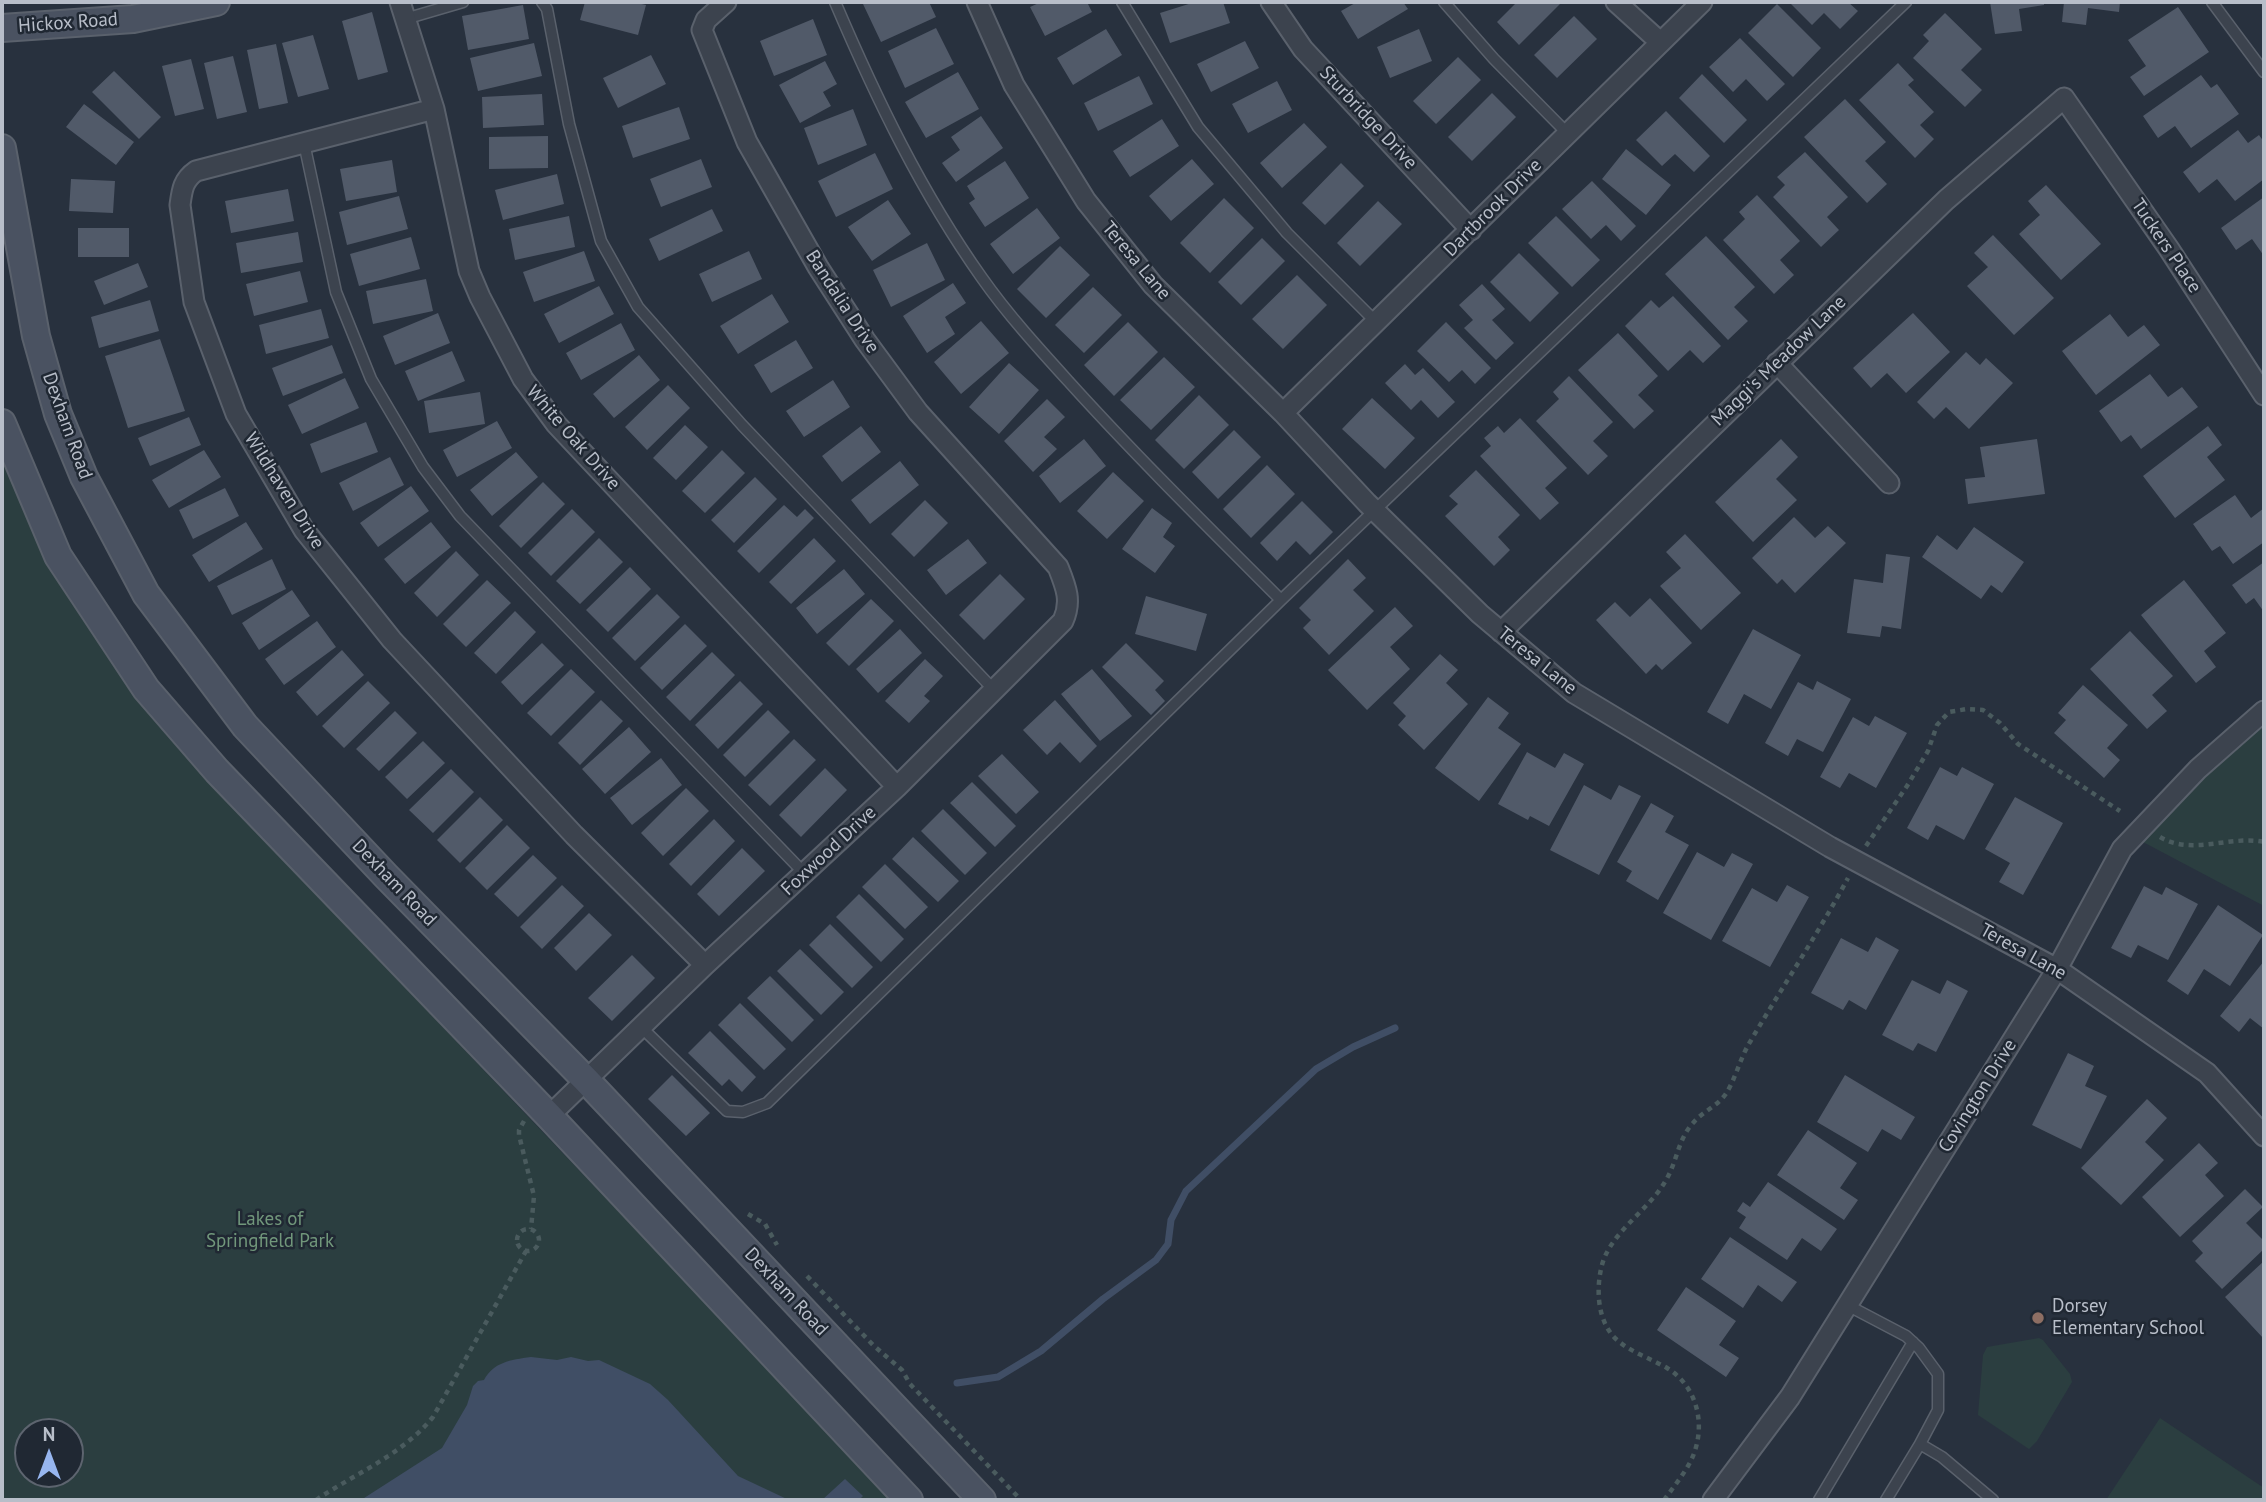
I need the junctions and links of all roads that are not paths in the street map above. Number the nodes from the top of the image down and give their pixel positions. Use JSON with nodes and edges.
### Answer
{"nodes":[{"id":1,"x":216,"y":2,"type":"edge"},
{"id":2,"x":463,"y":2,"type":"edge"},
{"id":3,"x":542,"y":2,"type":"edge"},
{"id":4,"x":725,"y":2,"type":"edge"},
{"id":5,"x":835,"y":2,"type":"edge"},
{"id":6,"x":977,"y":2,"type":"edge"},
{"id":7,"x":1122,"y":2,"type":"edge"},
{"id":8,"x":1271,"y":2,"type":"edge"},
{"id":9,"x":1444,"y":2,"type":"edge"},
{"id":10,"x":1616,"y":2,"type":"edge"},
{"id":11,"x":1702,"y":2,"type":"edge"},
{"id":12,"x":1906,"y":2,"type":"edge"},
{"id":13,"x":2212,"y":2,"type":"edge"},
{"id":14,"x":403,"y":10,"type":"edge"},
{"id":15,"x":2,"y":28,"type":"edge"},
{"id":16,"x":1660,"y":42,"type":"junction"},
{"id":17,"x":2264,"y":72,"type":"edge"},
{"id":18,"x":2064,"y":98,"type":"joint"},
{"id":19,"x":434,"y":109,"type":"junction"},
{"id":20,"x":1568,"y":134,"type":"junction"},
{"id":21,"x":303,"y":143,"type":"junction"},
{"id":22,"x":2,"y":148,"type":"edge"},
{"id":23,"x":1471,"y":230,"type":"junction"},
{"id":24,"x":1376,"y":322,"type":"junction"},
{"id":25,"x":1777,"y":363,"type":"junction"},
{"id":26,"x":2264,"y":395,"type":"edge"},
{"id":27,"x":1283,"y":412,"type":"junction"},
{"id":28,"x":2,"y":423,"type":"edge"},
{"id":29,"x":1889,"y":483,"type":"dead end"},
{"id":30,"x":1376,"y":511,"type":"junction"},
{"id":31,"x":1058,"y":567,"type":"joint"},
{"id":32,"x":1281,"y":600,"type":"junction"},
{"id":33,"x":1501,"y":632,"type":"junction"},
{"id":34,"x":994,"y":690,"type":"junction"},
{"id":35,"x":2264,"y":711,"type":"edge"},
{"id":36,"x":897,"y":787,"type":"junction"},
{"id":37,"x":804,"y":873,"type":"junction"},
{"id":38,"x":705,"y":965,"type":"junction"},
{"id":39,"x":2057,"y":969,"type":"junction"},
{"id":40,"x":641,"y":1027,"type":"junction"},
{"id":41,"x":586,"y":1080,"type":"junction"},
{"id":42,"x":544,"y":1111,"type":"junction"},
{"id":43,"x":2264,"y":1136,"type":"edge"},
{"id":44,"x":1847,"y":1305,"type":"junction"},
{"id":45,"x":1913,"y":1342,"type":"junction"},
{"id":46,"x":1920,"y":1444,"type":"junction"},
{"id":47,"x":909,"y":1500,"type":"edge"},
{"id":48,"x":982,"y":1500,"type":"edge"},
{"id":49,"x":1713,"y":1500,"type":"edge"},
{"id":50,"x":1819,"y":1500,"type":"edge"},
{"id":51,"x":1886,"y":1500,"type":"edge"},
{"id":52,"x":1993,"y":1500,"type":"edge"}],
"edges":[{"from":1,"to":15,"type":"street","name":"Hickox Road"},
{"from":2,"to":14,"type":"lane"},
{"from":3,"to":34,"type":"lane"},
{"from":4,"to":31,"type":"street","name":"Bandalia Drive"},
{"from":5,"to":32,"type":"lane"},
{"from":6,"to":27,"type":"street","name":"Teresa Lane"},
{"from":7,"to":24,"type":"lane"},
{"from":8,"to":23,"type":"street","name":"Sturbridge Drive"},
{"from":9,"to":20,"type":"lane"},
{"from":10,"to":16,"type":"street"},
{"from":11,"to":16,"type":"street","name":"Dartbrook Drive"},
{"from":12,"to":30,"type":"lane"},
{"from":13,"to":17,"type":"lane"},
{"from":14,"to":19,"type":"street","name":"White Oak Drive"},
{"from":16,"to":20,"type":"street","name":"Dartbrook Drive"},
{"from":18,"to":25,"type":"street","name":"Maggi's Meadow Lane"},
{"from":18,"to":26,"type":"street","name":"Tuckers Place"},
{"from":19,"to":21,"type":"street","name":"Wildhaven Drive"},
{"from":19,"to":36,"type":"street","name":"White Oak Drive"},
{"from":20,"to":23,"type":"street","name":"Dartbrook Drive"},
{"from":21,"to":37,"type":"lane"},
{"from":21,"to":38,"type":"street","name":"Wildhaven Drive"},
{"from":22,"to":41,"type":"street","name":"Dexham Road"},
{"from":23,"to":24,"type":"street","name":"Dartbrook Drive"},
{"from":24,"to":27,"type":"street","name":"Dartbrook Drive"},
{"from":25,"to":29,"type":"street"},
{"from":25,"to":33,"type":"street","name":"Maggi's Meadow Lane"},
{"from":27,"to":30,"type":"street","name":"Teresa Lane"},
{"from":28,"to":42,"type":"street"},
{"from":30,"to":32,"type":"lane"},
{"from":30,"to":33,"type":"street","name":"Teresa Lane"},
{"from":31,"to":34,"type":"street","name":"Foxwood Drive"},
{"from":32,"to":40,"type":"lane"},
{"from":33,"to":39,"type":"street","name":"Teresa Lane"},
{"from":34,"to":36,"type":"street","name":"Foxwood Drive"},
{"from":35,"to":39,"type":"street","name":"Covington Drive"},
{"from":36,"to":37,"type":"street","name":"Foxwood Drive"},
{"from":37,"to":38,"type":"street","name":"Foxwood Drive"},
{"from":38,"to":40,"type":"street","name":"Foxwood Drive"},
{"from":39,"to":43,"type":"street","name":"Teresa Lane"},
{"from":39,"to":44,"type":"street","name":"Covington Drive"},
{"from":40,"to":41,"type":"street","name":"Foxwood Drive"},
{"from":41,"to":42,"type":"street","name":"Foxwood Drive"},
{"from":41,"to":48,"type":"street","name":"Dexham Road"},
{"from":42,"to":47,"type":"street"},
{"from":44,"to":45,"type":"lane"},
{"from":44,"to":49,"type":"street","name":"Covington Drive"},
{"from":45,"to":46,"type":"lane"},
{"from":45,"to":50,"type":"lane"},
{"from":46,"to":51,"type":"lane"},
{"from":46,"to":52,"type":"lane"}]}
